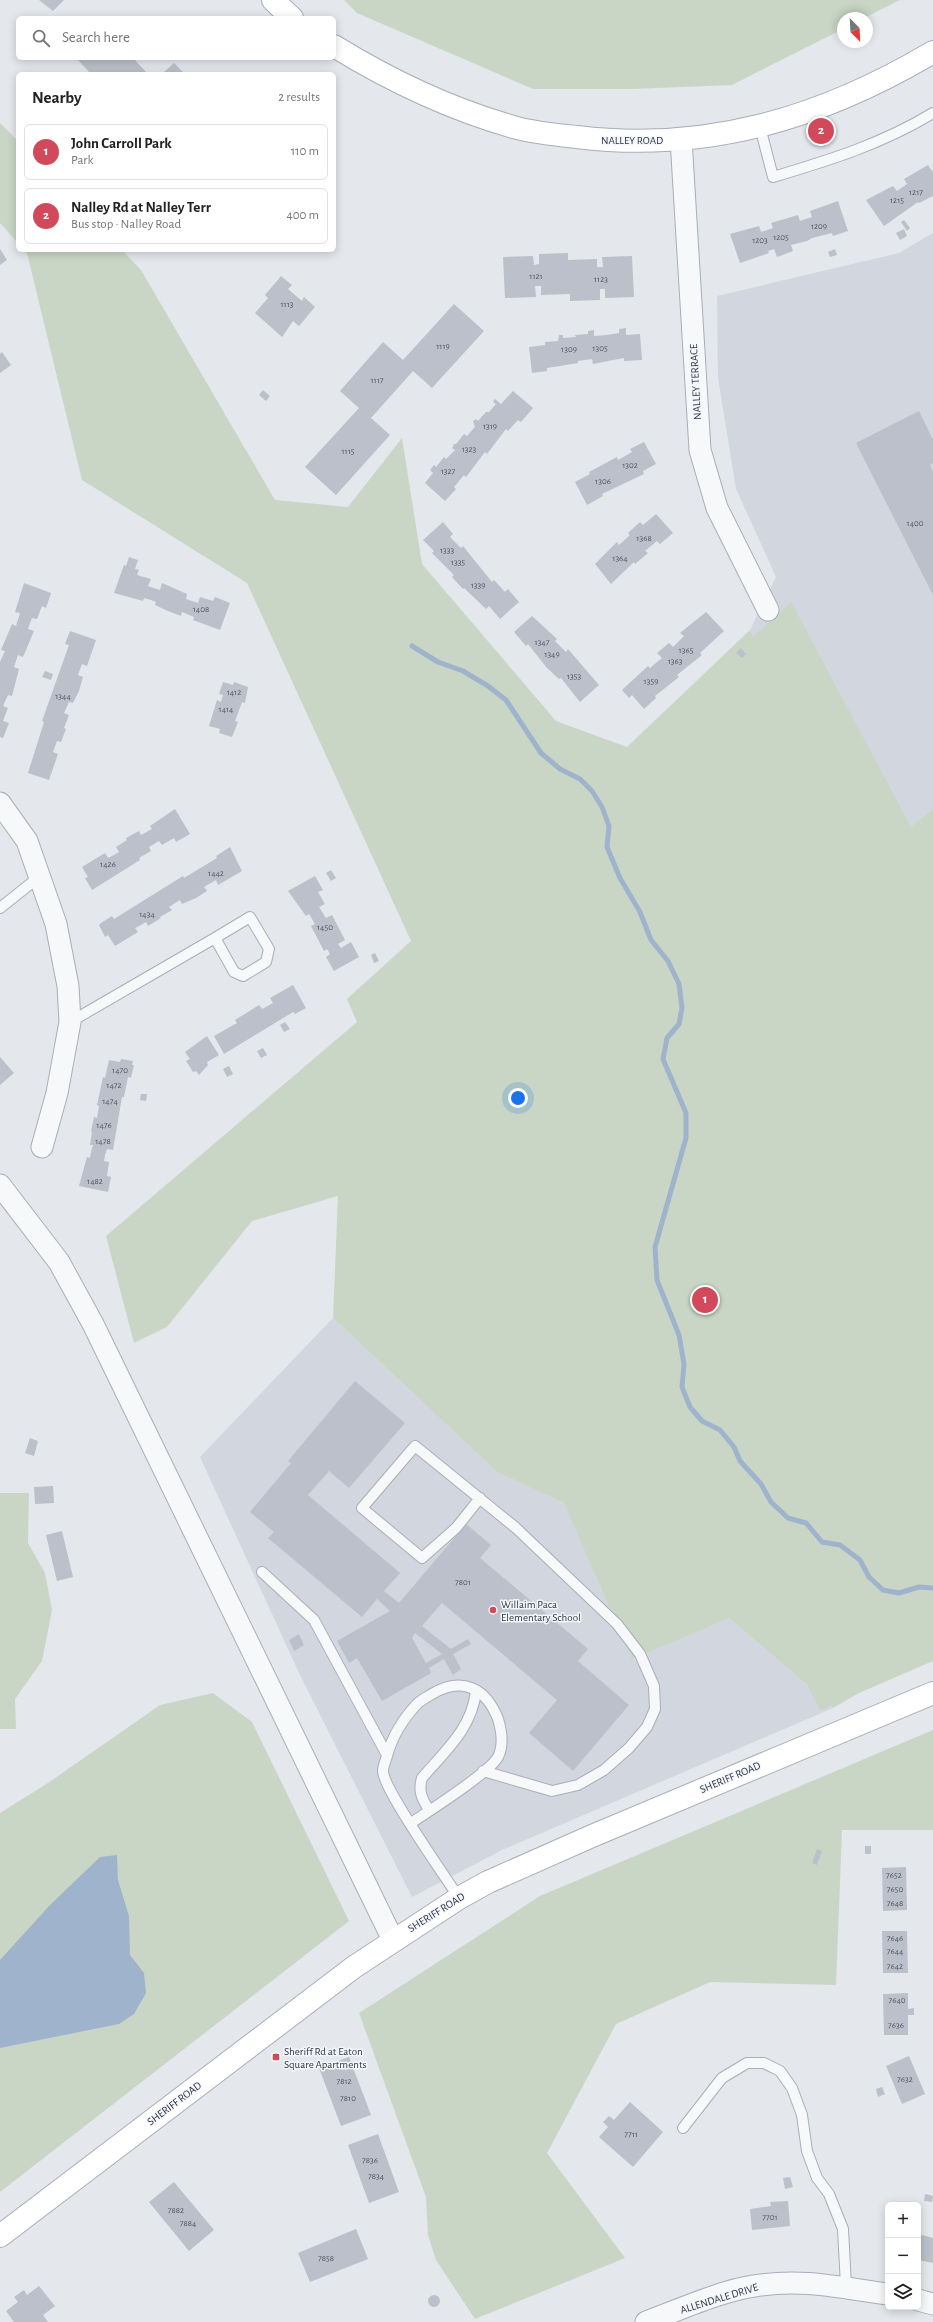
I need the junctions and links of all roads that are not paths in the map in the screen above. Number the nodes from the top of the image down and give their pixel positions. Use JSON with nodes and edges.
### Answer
{"nodes":[{"id":1,"x":273,"y":0,"type":"edge"},
{"id":2,"x":290,"y":16,"type":"edge"},
{"id":3,"x":336,"y":47,"type":"edge"},
{"id":4,"x":933,"y":52,"type":"edge"},
{"id":5,"x":933,"y":113,"type":"edge"},
{"id":6,"x":760,"y":127,"type":"junction"},
{"id":7,"x":681,"y":139,"type":"junction"},
{"id":8,"x":768,"y":610,"type":"dead end"},
{"id":9,"x":0,"y":802,"type":"edge"},
{"id":10,"x":39,"y":877,"type":"junction"},
{"id":11,"x":0,"y":908,"type":"edge"},
{"id":12,"x":215,"y":938,"type":"junction"},
{"id":13,"x":70,"y":1022,"type":"junction"},
{"id":14,"x":42,"y":1147,"type":"dead end"},
{"id":15,"x":0,"y":1185,"type":"edge"},
{"id":16,"x":480,"y":1498,"type":"junction"},
{"id":17,"x":262,"y":1572,"type":"dead end"},
{"id":18,"x":476,"y":1690,"type":"junction"},
{"id":19,"x":933,"y":1693,"type":"edge"},
{"id":20,"x":387,"y":1755,"type":"junction"},
{"id":21,"x":483,"y":1771,"type":"junction"},
{"id":22,"x":429,"y":1810,"type":"junction"},
{"id":23,"x":411,"y":1823,"type":"junction"},
{"id":24,"x":459,"y":1898,"type":"junction"},
{"id":25,"x":393,"y":1940,"type":"junction"},
{"id":26,"x":684,"y":2128,"type":"dead end"},
{"id":27,"x":0,"y":2236,"type":"edge"},
{"id":28,"x":846,"y":2286,"type":"junction"},
{"id":29,"x":885,"y":2293,"type":"edge"},
{"id":30,"x":921,"y":2301,"type":"edge"},
{"id":31,"x":933,"y":2304,"type":"edge"},
{"id":32,"x":646,"y":2322,"type":"edge"}],
"edges":[{"from":1,"to":2,"type":"main road"},
{"from":3,"to":7,"type":"main road","name":"NALLEY ROAD"},
{"from":4,"to":6,"type":"main road","name":"NALLEY ROAD"},
{"from":5,"to":6,"type":"lane"},
{"from":6,"to":7,"type":"main road","name":"NALLEY ROAD"},
{"from":7,"to":8,"type":"street","name":"NALLEY TERRACE"},
{"from":9,"to":10,"type":"street"},
{"from":10,"to":11,"type":"lane"},
{"from":10,"to":13,"type":"street"},
{"from":12,"to":12,"type":"lane"},
{"from":12,"to":13,"type":"lane"},
{"from":13,"to":14,"type":"street"},
{"from":15,"to":25,"type":"street"},
{"from":16,"to":16,"type":"lane"},
{"from":16,"to":21,"type":"lane"},
{"from":17,"to":20,"type":"lane"},
{"from":18,"to":20,"type":"lane"},
{"from":18,"to":21,"type":"lane"},
{"from":18,"to":22,"type":"lane"},
{"from":19,"to":24,"type":"main road","name":"SHERIFF ROAD"},
{"from":20,"to":23,"type":"lane"},
{"from":21,"to":22,"type":"lane"},
{"from":22,"to":23,"type":"lane"},
{"from":23,"to":24,"type":"lane"},
{"from":24,"to":25,"type":"main road","name":"SHERIFF ROAD"},
{"from":25,"to":27,"type":"main road","name":"SHERIFF ROAD"},
{"from":26,"to":28,"type":"lane"},
{"from":28,"to":29,"type":"street","name":"ALLENDALE DRIVE"},
{"from":28,"to":32,"type":"street","name":"ALLENDALE DRIVE"},
{"from":30,"to":31,"type":"street"}]}
